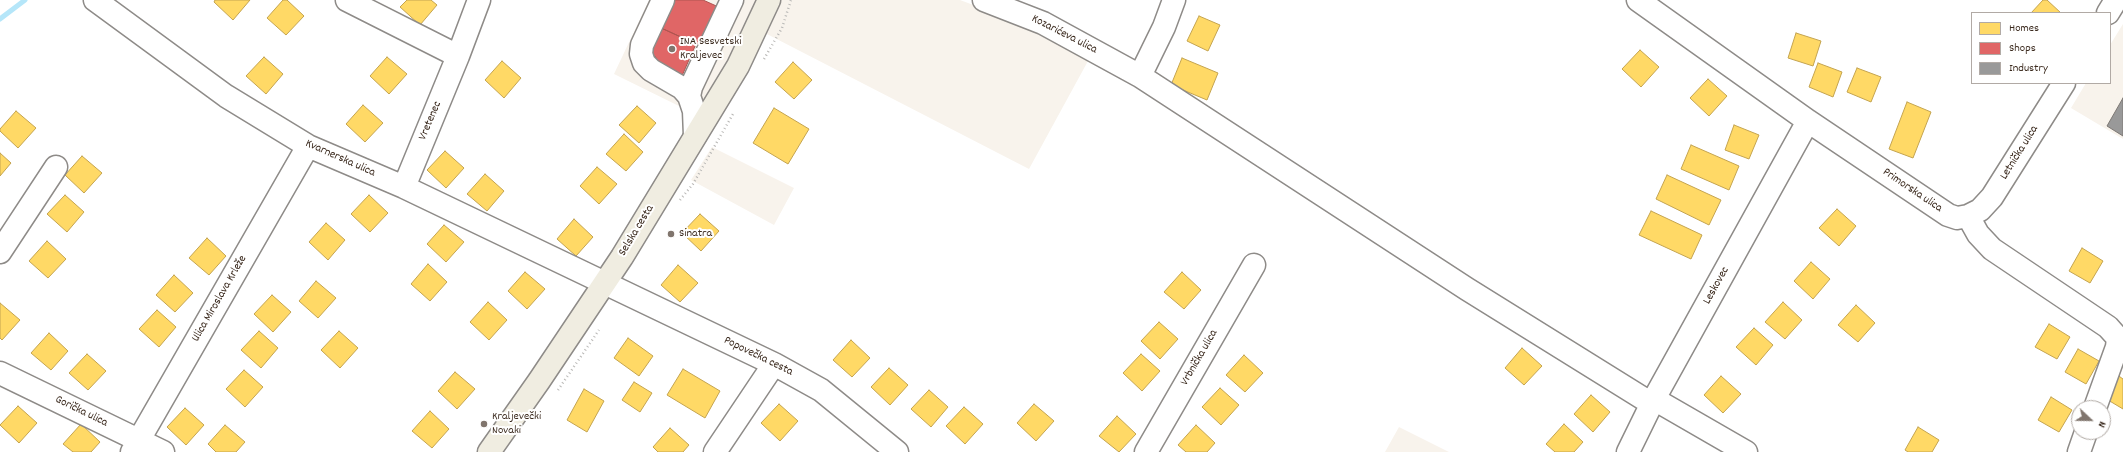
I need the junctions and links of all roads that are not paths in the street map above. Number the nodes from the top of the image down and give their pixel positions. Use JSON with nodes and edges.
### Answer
{"nodes":[{"id":1,"x":95,"y":0,"type":"edge"},
{"id":2,"x":347,"y":0,"type":"edge"},
{"id":3,"x":479,"y":0,"type":"edge"},
{"id":4,"x":663,"y":0,"type":"edge"},
{"id":5,"x":732,"y":0,"type":"edge"},
{"id":6,"x":769,"y":0,"type":"edge"},
{"id":7,"x":984,"y":0,"type":"edge"},
{"id":8,"x":1174,"y":0,"type":"edge"},
{"id":9,"x":1638,"y":0,"type":"edge"},
{"id":10,"x":2116,"y":0,"type":"edge"},
{"id":11,"x":2109,"y":12,"type":"edge"},
{"id":12,"x":458,"y":56,"type":"junction"},
{"id":13,"x":1140,"y":76,"type":"junction"},
{"id":14,"x":2063,"y":84,"type":"edge"},
{"id":15,"x":689,"y":96,"type":"junction"},
{"id":16,"x":1808,"y":121,"type":"junction"},
{"id":17,"x":695,"y":136,"type":"junction"},
{"id":18,"x":308,"y":146,"type":"junction"},
{"id":19,"x":56,"y":167,"type":"dead end"},
{"id":20,"x":404,"y":187,"type":"junction"},
{"id":21,"x":1968,"y":216,"type":"junction"},
{"id":22,"x":0,"y":252,"type":"edge"},
{"id":23,"x":1254,"y":264,"type":"dead end"},
{"id":24,"x":605,"y":283,"type":"junction"},
{"id":25,"x":774,"y":364,"type":"junction"},
{"id":26,"x":0,"y":373,"type":"edge"},
{"id":27,"x":2098,"y":400,"type":"edge"},
{"id":28,"x":1653,"y":402,"type":"junction"},
{"id":29,"x":2083,"y":440,"type":"edge"},
{"id":30,"x":135,"y":446,"type":"edge"},
{"id":31,"x":895,"y":451,"type":"edge"},
{"id":32,"x":163,"y":452,"type":"edge"},
{"id":33,"x":489,"y":452,"type":"edge"},
{"id":34,"x":715,"y":452,"type":"edge"},
{"id":35,"x":1146,"y":452,"type":"edge"},
{"id":36,"x":1628,"y":452,"type":"edge"},
{"id":37,"x":1746,"y":452,"type":"edge"},
{"id":38,"x":2079,"y":452,"type":"edge"}],
"edges":[{"from":1,"to":18,"type":"street","name":"Kvarnerska ulica"},
{"from":2,"to":12,"type":"street"},
{"from":3,"to":12,"type":"street","name":"Vretenec"},
{"from":4,"to":15,"type":"street"},
{"from":5,"to":15,"type":"street"},
{"from":6,"to":17,"type":"main road","name":"Selska cesta"},
{"from":7,"to":13,"type":"street","name":"Kozarićeva ulica"},
{"from":8,"to":13,"type":"street"},
{"from":9,"to":16,"type":"street","name":"Primorska ulica"},
{"from":10,"to":11,"type":"street"},
{"from":12,"to":20,"type":"street","name":"Vretenec"},
{"from":13,"to":28,"type":"street","name":"Kozarićeva ulica"},
{"from":14,"to":21,"type":"street","name":"Letnička ulica"},
{"from":15,"to":17,"type":"street"},
{"from":16,"to":21,"type":"street","name":"Primorska ulica"},
{"from":16,"to":28,"type":"street","name":"Leskovec"},
{"from":17,"to":24,"type":"main road","name":"Selska cesta"},
{"from":18,"to":20,"type":"street","name":"Kvarnerska ulica"},
{"from":18,"to":30,"type":"street","name":"Ulica Miroslava Krleže"},
{"from":19,"to":22,"type":"street"},
{"from":20,"to":24,"type":"street","name":"Kvarnerska ulica"},
{"from":21,"to":27,"type":"street"},
{"from":23,"to":35,"type":"street","name":"Vrbnička ulica"},
{"from":24,"to":25,"type":"street","name":"Popovečka cesta"},
{"from":24,"to":33,"type":"main road","name":"Selska cesta"},
{"from":25,"to":31,"type":"street","name":"Popovečka cesta"},
{"from":25,"to":34,"type":"street"},
{"from":26,"to":30,"type":"street","name":"Gorička ulica"},
{"from":28,"to":36,"type":"street","name":"Leskovec"},
{"from":28,"to":37,"type":"street"},
{"from":29,"to":38,"type":"street"},
{"from":30,"to":32,"type":"street","name":"Gorička ulica"}]}
